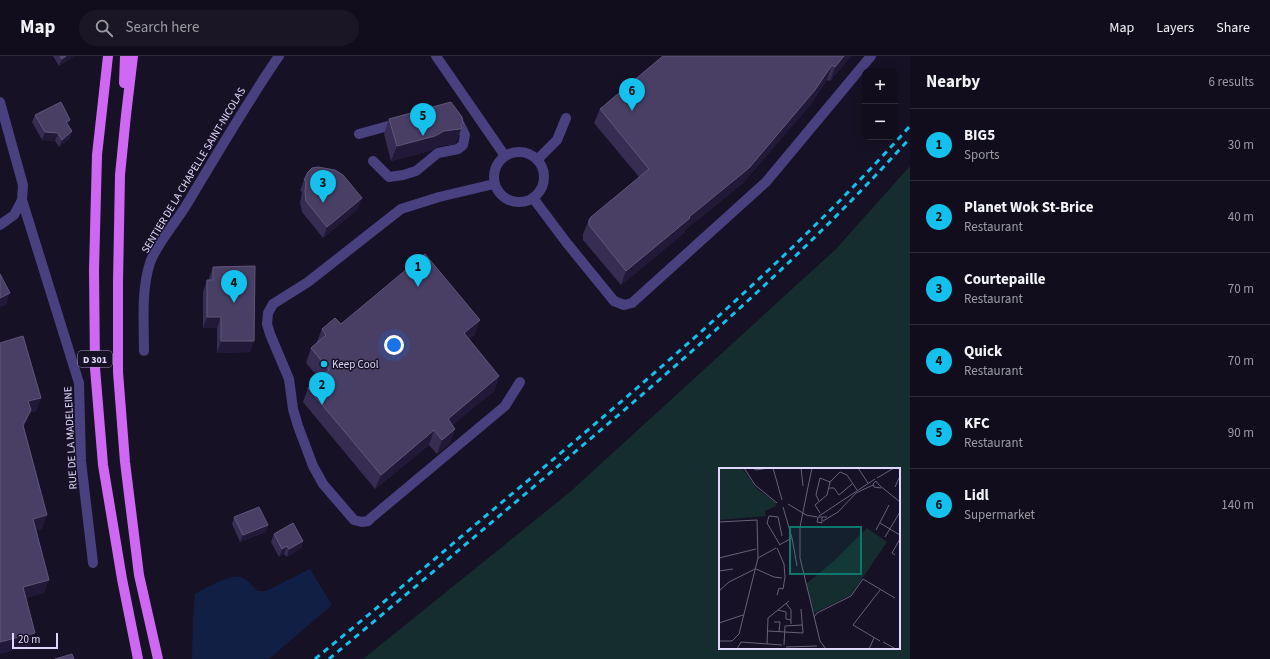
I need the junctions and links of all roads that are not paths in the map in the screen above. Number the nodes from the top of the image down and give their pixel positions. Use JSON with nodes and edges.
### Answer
{"nodes":[{"id":1,"x":108,"y":56,"type":"edge"},
{"id":2,"x":125,"y":56,"type":"edge"},
{"id":3,"x":133,"y":56,"type":"edge"},
{"id":4,"x":279,"y":56,"type":"edge"},
{"id":5,"x":436,"y":56,"type":"edge"},
{"id":6,"x":871,"y":56,"type":"edge"},
{"id":7,"x":0,"y":102,"type":"edge"},
{"id":8,"x":448,"y":109,"type":"edge"},
{"id":9,"x":566,"y":118,"type":"dead end"},
{"id":10,"x":411,"y":120,"type":"edge"},
{"id":11,"x":359,"y":134,"type":"dead end"},
{"id":12,"x":505,"y":156,"type":"junction"},
{"id":13,"x":537,"y":160,"type":"junction"},
{"id":14,"x":373,"y":161,"type":"dead end"},
{"id":15,"x":120,"y":175,"type":"junction"},
{"id":16,"x":494,"y":184,"type":"junction"},
{"id":17,"x":533,"y":198,"type":"junction"},
{"id":18,"x":22,"y":200,"type":"junction"},
{"id":19,"x":0,"y":225,"type":"edge"},
{"id":20,"x":144,"y":351,"type":"dead end"},
{"id":21,"x":520,"y":382,"type":"dead end"},
{"id":22,"x":93,"y":563,"type":"dead end"},
{"id":23,"x":138,"y":659,"type":"edge"},
{"id":24,"x":158,"y":659,"type":"edge"}],
"edges":[{"from":1,"to":23,"type":"main road","number":"D 301"},
{"from":2,"to":15,"type":"main road"},
{"from":3,"to":15,"type":"main road","number":"D 301"},
{"from":4,"to":20,"type":"street","name":"SENTIER DE LA CHAPELLE SAINT-NICOLAS"},
{"from":5,"to":12,"type":"street"},
{"from":6,"to":17,"type":"street"},
{"from":7,"to":18,"type":"street"},
{"from":8,"to":14,"type":"street"},
{"from":9,"to":13,"type":"street"},
{"from":10,"to":11,"type":"street"},
{"from":12,"to":13,"type":"street"},
{"from":12,"to":16,"type":"street"},
{"from":13,"to":17,"type":"street"},
{"from":15,"to":24,"type":"main road","number":"D 301"},
{"from":16,"to":17,"type":"street"},
{"from":16,"to":21,"type":"street"},
{"from":18,"to":19,"type":"street"},
{"from":18,"to":22,"type":"street","name":"RUE DE LA MADELEINE"}]}
